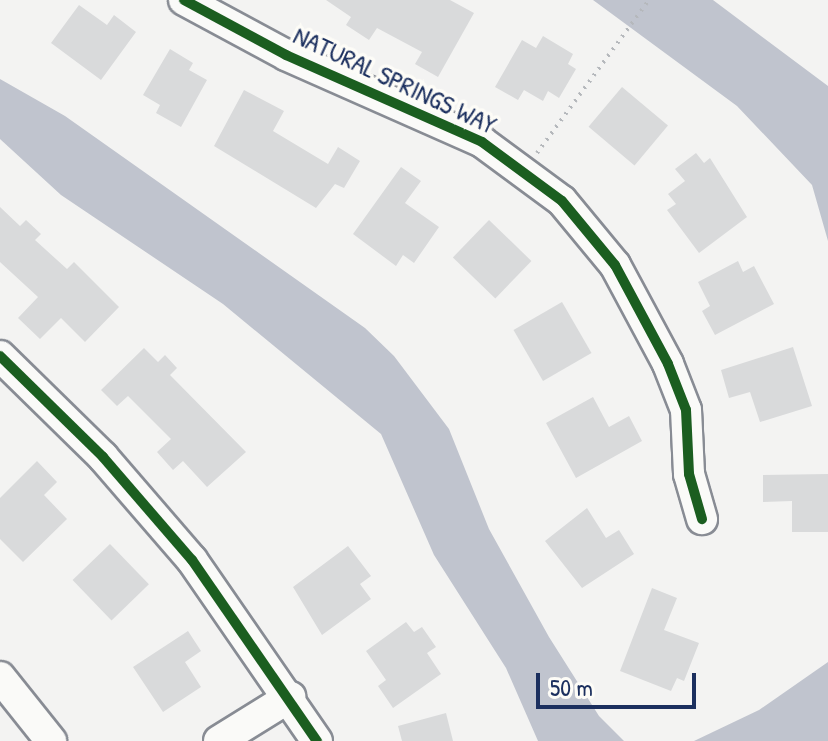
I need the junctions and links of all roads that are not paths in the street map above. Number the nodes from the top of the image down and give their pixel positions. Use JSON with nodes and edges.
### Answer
{"nodes":[{"id":1,"x":184,"y":0,"type":"edge"},
{"id":2,"x":0,"y":356,"type":"edge"},
{"id":3,"x":702,"y":519,"type":"dead end"},
{"id":4,"x":0,"y":677,"type":"edge"},
{"id":5,"x":290,"y":697,"type":"junction"},
{"id":6,"x":51,"y":741,"type":"edge"},
{"id":7,"x":219,"y":741,"type":"edge"},
{"id":8,"x":317,"y":741,"type":"edge"}],
"edges":[{"from":1,"to":3,"type":"street","name":"NATURAL SPRINGS WAY"},
{"from":2,"to":5,"type":"street"},
{"from":4,"to":6,"type":"street"},
{"from":5,"to":7,"type":"street"},
{"from":5,"to":8,"type":"street"}]}
